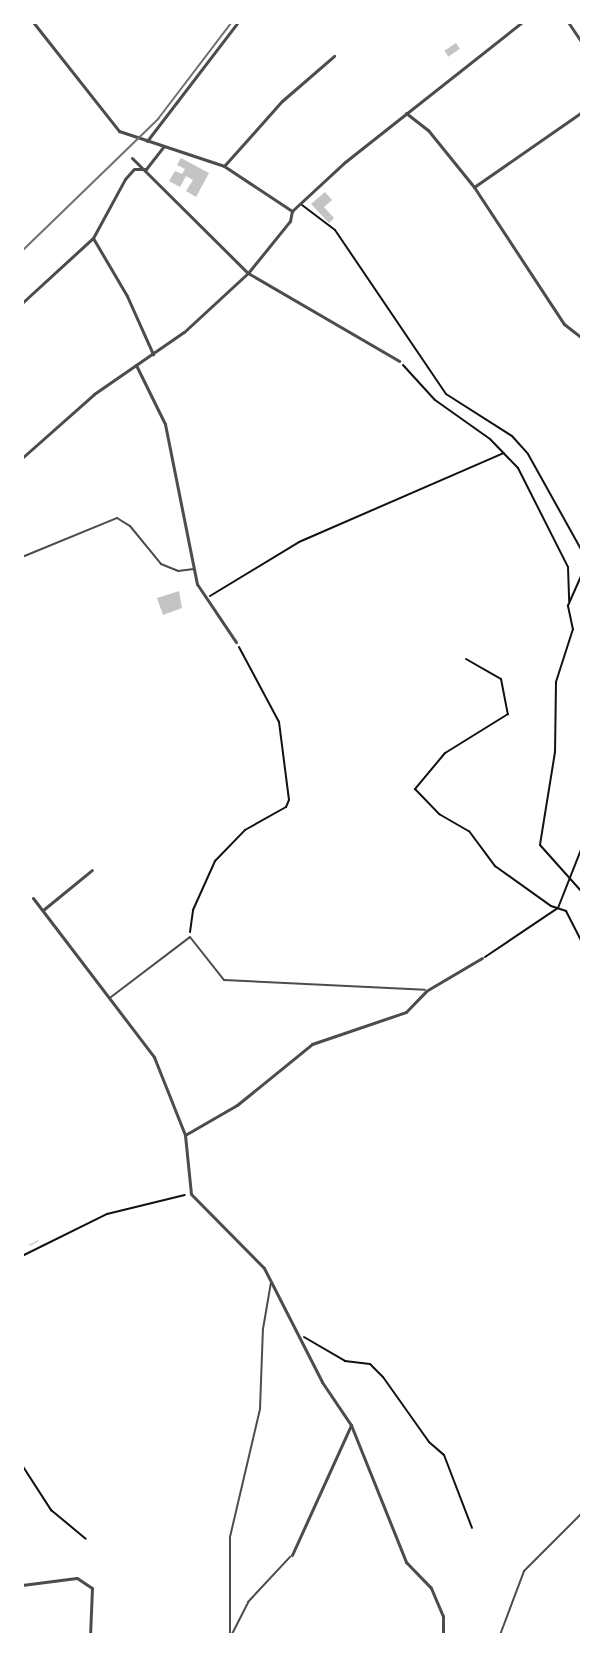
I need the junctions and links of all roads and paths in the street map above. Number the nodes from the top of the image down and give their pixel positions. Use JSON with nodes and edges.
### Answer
{"nodes":[{"id":1,"x":33,"y":22,"type":"edge"},
{"id":2,"x":238,"y":22,"type":"edge"},
{"id":3,"x":522,"y":22,"type":"edge"},
{"id":4,"x":568,"y":22,"type":"edge"},
{"id":5,"x":582,"y":25,"type":"edge"},
{"id":6,"x":574,"y":30,"type":"junction"},
{"id":7,"x":582,"y":43,"type":"edge"},
{"id":8,"x":334,"y":56,"type":"dead end"},
{"id":9,"x":582,"y":112,"type":"edge"},
{"id":10,"x":406,"y":113,"type":"junction"},
{"id":11,"x":22,"y":120,"type":"edge"},
{"id":12,"x":22,"y":129,"type":"edge"},
{"id":13,"x":147,"y":141,"type":"junction"},
{"id":14,"x":164,"y":146,"type":"junction"},
{"id":15,"x":132,"y":158,"type":"dead end"},
{"id":16,"x":224,"y":166,"type":"junction"},
{"id":17,"x":146,"y":169,"type":"junction"},
{"id":18,"x":474,"y":187,"type":"junction"},
{"id":19,"x":301,"y":205,"type":"junction"},
{"id":20,"x":292,"y":211,"type":"junction"},
{"id":21,"x":93,"y":238,"type":"junction"},
{"id":22,"x":248,"y":273,"type":"junction"},
{"id":23,"x":22,"y":303,"type":"edge"},
{"id":24,"x":582,"y":338,"type":"edge"},
{"id":25,"x":153,"y":354,"type":"junction"},
{"id":26,"x":399,"y":361,"type":"joint"},
{"id":27,"x":136,"y":365,"type":"junction"},
{"id":28,"x":504,"y":453,"type":"junction"},
{"id":29,"x":22,"y":458,"type":"edge"},
{"id":30,"x":582,"y":551,"type":"edge"},
{"id":31,"x":22,"y":557,"type":"edge"},
{"id":32,"x":195,"y":569,"type":"junction"},
{"id":33,"x":582,"y":574,"type":"edge"},
{"id":34,"x":206,"y":599,"type":"junction"},
{"id":35,"x":568,"y":606,"type":"junction"},
{"id":36,"x":236,"y":642,"type":"joint"},
{"id":37,"x":466,"y":659,"type":"dead end"},
{"id":38,"x":582,"y":847,"type":"edge"},
{"id":39,"x":92,"y":870,"type":"dead end"},
{"id":40,"x":568,"y":879,"type":"junction"},
{"id":41,"x":582,"y":892,"type":"edge"},
{"id":42,"x":33,"y":898,"type":"dead end"},
{"id":43,"x":558,"y":908,"type":"junction"},
{"id":44,"x":43,"y":910,"type":"junction"},
{"id":45,"x":190,"y":937,"type":"junction"},
{"id":46,"x":582,"y":943,"type":"edge"},
{"id":47,"x":482,"y":958,"type":"joint"},
{"id":48,"x":426,"y":991,"type":"junction"},
{"id":49,"x":111,"y":997,"type":"junction"},
{"id":50,"x":185,"y":1135,"type":"junction"},
{"id":51,"x":191,"y":1194,"type":"junction"},
{"id":52,"x":22,"y":1256,"type":"edge"},
{"id":53,"x":272,"y":1281,"type":"junction"},
{"id":54,"x":299,"y":1335,"type":"junction"},
{"id":55,"x":351,"y":1425,"type":"junction"},
{"id":56,"x":22,"y":1465,"type":"edge"},
{"id":57,"x":582,"y":1513,"type":"edge"},
{"id":58,"x":472,"y":1528,"type":"dead end"},
{"id":59,"x":86,"y":1539,"type":"dead end"},
{"id":60,"x":292,"y":1555,"type":"joint"},
{"id":61,"x":22,"y":1585,"type":"edge"},
{"id":62,"x":90,"y":1635,"type":"edge"},
{"id":63,"x":231,"y":1635,"type":"edge"},
{"id":64,"x":443,"y":1635,"type":"edge"},
{"id":65,"x":500,"y":1635,"type":"edge"}],
"edges":[{"from":1,"to":13,"type":"street"},
{"from":2,"to":13,"type":"street"},
{"from":3,"to":10,"type":"street"},
{"from":4,"to":6,"type":"street"},
{"from":5,"to":6,"type":"street"},
{"from":6,"to":7,"type":"street"},
{"from":8,"to":16,"type":"street"},
{"from":9,"to":18,"type":"street"},
{"from":10,"to":18,"type":"street"},
{"from":10,"to":19,"type":"street"},
{"from":11,"to":12,"type":"street"},
{"from":13,"to":14,"type":"street"},
{"from":14,"to":16,"type":"street"},
{"from":14,"to":17,"type":"street"},
{"from":15,"to":17,"type":"street"},
{"from":16,"to":20,"type":"street"},
{"from":17,"to":21,"type":"street"},
{"from":17,"to":22,"type":"street"},
{"from":18,"to":24,"type":"street"},
{"from":19,"to":20,"type":"street"},
{"from":19,"to":30,"type":"path"},
{"from":20,"to":22,"type":"street"},
{"from":21,"to":23,"type":"street"},
{"from":21,"to":25,"type":"street"},
{"from":22,"to":25,"type":"street"},
{"from":22,"to":26,"type":"street"},
{"from":25,"to":27,"type":"street"},
{"from":26,"to":28,"type":"path"},
{"from":27,"to":29,"type":"street"},
{"from":27,"to":32,"type":"street"},
{"from":28,"to":34,"type":"path"},
{"from":28,"to":35,"type":"path"},
{"from":31,"to":32,"type":"lane"},
{"from":32,"to":34,"type":"street"},
{"from":33,"to":35,"type":"path"},
{"from":34,"to":36,"type":"street"},
{"from":35,"to":40,"type":"path"},
{"from":36,"to":45,"type":"path"},
{"from":37,"to":43,"type":"path"},
{"from":38,"to":40,"type":"path"},
{"from":39,"to":44,"type":"street"},
{"from":40,"to":41,"type":"path"},
{"from":40,"to":43,"type":"path"},
{"from":42,"to":44,"type":"street"},
{"from":43,"to":46,"type":"path"},
{"from":43,"to":47,"type":"path"},
{"from":44,"to":49,"type":"street"},
{"from":45,"to":48,"type":"lane"},
{"from":45,"to":49,"type":"lane"},
{"from":47,"to":48,"type":"street"},
{"from":48,"to":50,"type":"street"},
{"from":49,"to":50,"type":"street"},
{"from":50,"to":51,"type":"street"},
{"from":51,"to":52,"type":"path"},
{"from":51,"to":53,"type":"street"},
{"from":53,"to":54,"type":"street"},
{"from":53,"to":63,"type":"lane"},
{"from":54,"to":55,"type":"street"},
{"from":54,"to":58,"type":"path"},
{"from":55,"to":60,"type":"street"},
{"from":55,"to":64,"type":"street"},
{"from":56,"to":59,"type":"path"},
{"from":57,"to":65,"type":"lane"},
{"from":60,"to":63,"type":"lane"},
{"from":61,"to":62,"type":"street"}]}
